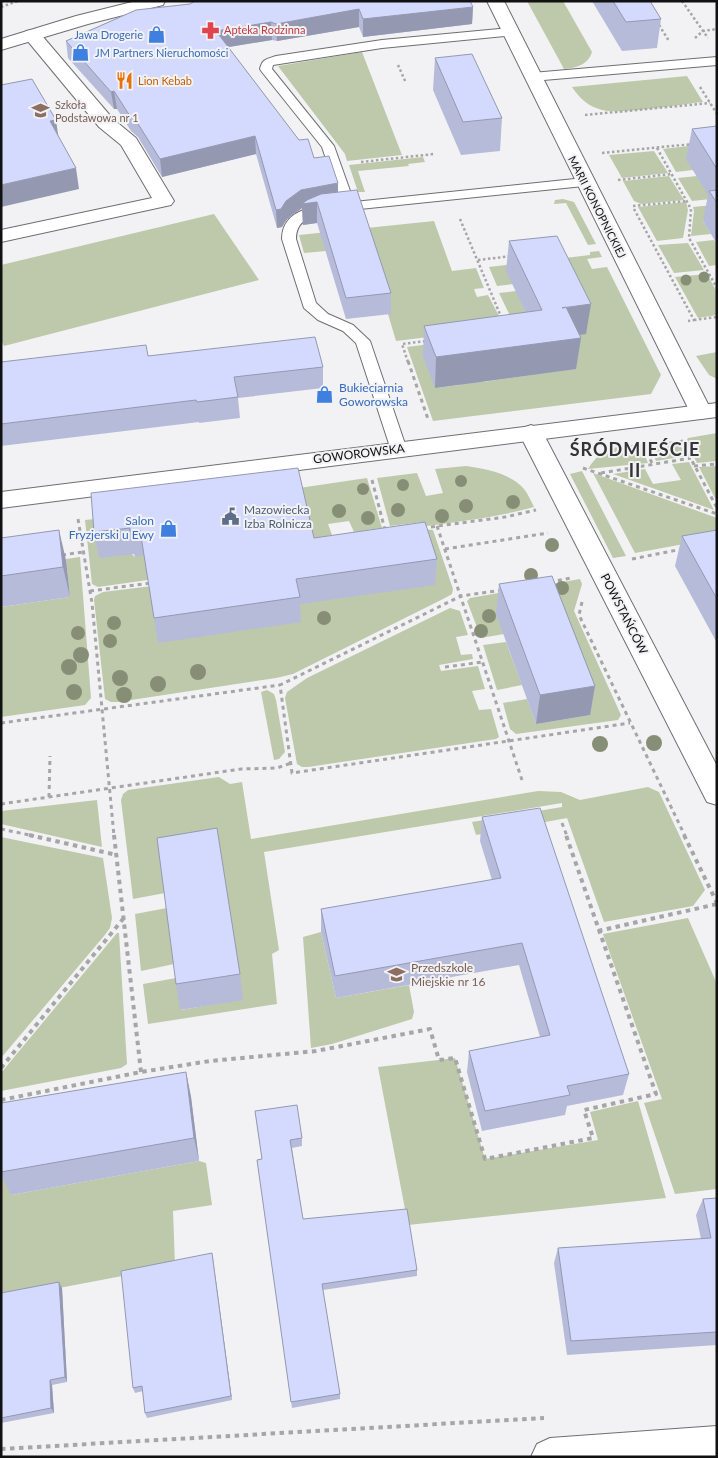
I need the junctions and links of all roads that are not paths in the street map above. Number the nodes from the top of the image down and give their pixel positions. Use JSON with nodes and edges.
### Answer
{"nodes":[{"id":1,"x":157,"y":1,"type":"edge"},
{"id":2,"x":495,"y":1,"type":"edge"},
{"id":3,"x":510,"y":32,"type":"junction"},
{"id":4,"x":32,"y":35,"type":"junction"},
{"id":5,"x":1,"y":45,"type":"edge"},
{"id":6,"x":717,"y":60,"type":"edge"},
{"id":7,"x":532,"y":77,"type":"junction"},
{"id":8,"x":584,"y":182,"type":"junction"},
{"id":9,"x":349,"y":206,"type":"junction"},
{"id":10,"x":1,"y":236,"type":"edge"},
{"id":11,"x":709,"y":412,"type":"edge"},
{"id":12,"x":531,"y":433,"type":"junction"},
{"id":13,"x":399,"y":450,"type":"junction"},
{"id":14,"x":1,"y":500,"type":"edge"},
{"id":15,"x":717,"y":794,"type":"edge"},
{"id":16,"x":717,"y":1445,"type":"edge"},
{"id":17,"x":567,"y":1456,"type":"edge"}],
"edges":[{"from":1,"to":4,"type":"street"},
{"from":2,"to":3,"type":"street","name":"MARII KONOPNICKIEJ"},
{"from":3,"to":7,"type":"street","name":"MARII KONOPNICKIEJ"},
{"from":3,"to":9,"type":"lane"},
{"from":4,"to":5,"type":"street"},
{"from":4,"to":10,"type":"street"},
{"from":6,"to":7,"type":"lane"},
{"from":7,"to":8,"type":"street","name":"MARII KONOPNICKIEJ"},
{"from":8,"to":9,"type":"lane"},
{"from":8,"to":11,"type":"street","name":"MARII KONOPNICKIEJ"},
{"from":9,"to":13,"type":"lane"},
{"from":11,"to":12,"type":"street","name":"GOWOROWSKA"},
{"from":12,"to":13,"type":"street","name":"GOWOROWSKA"},
{"from":12,"to":15,"type":"street","name":"POWSTAŃCÓW"},
{"from":13,"to":14,"type":"street","name":"GOWOROWSKA"},
{"from":16,"to":17,"type":"street"}]}
